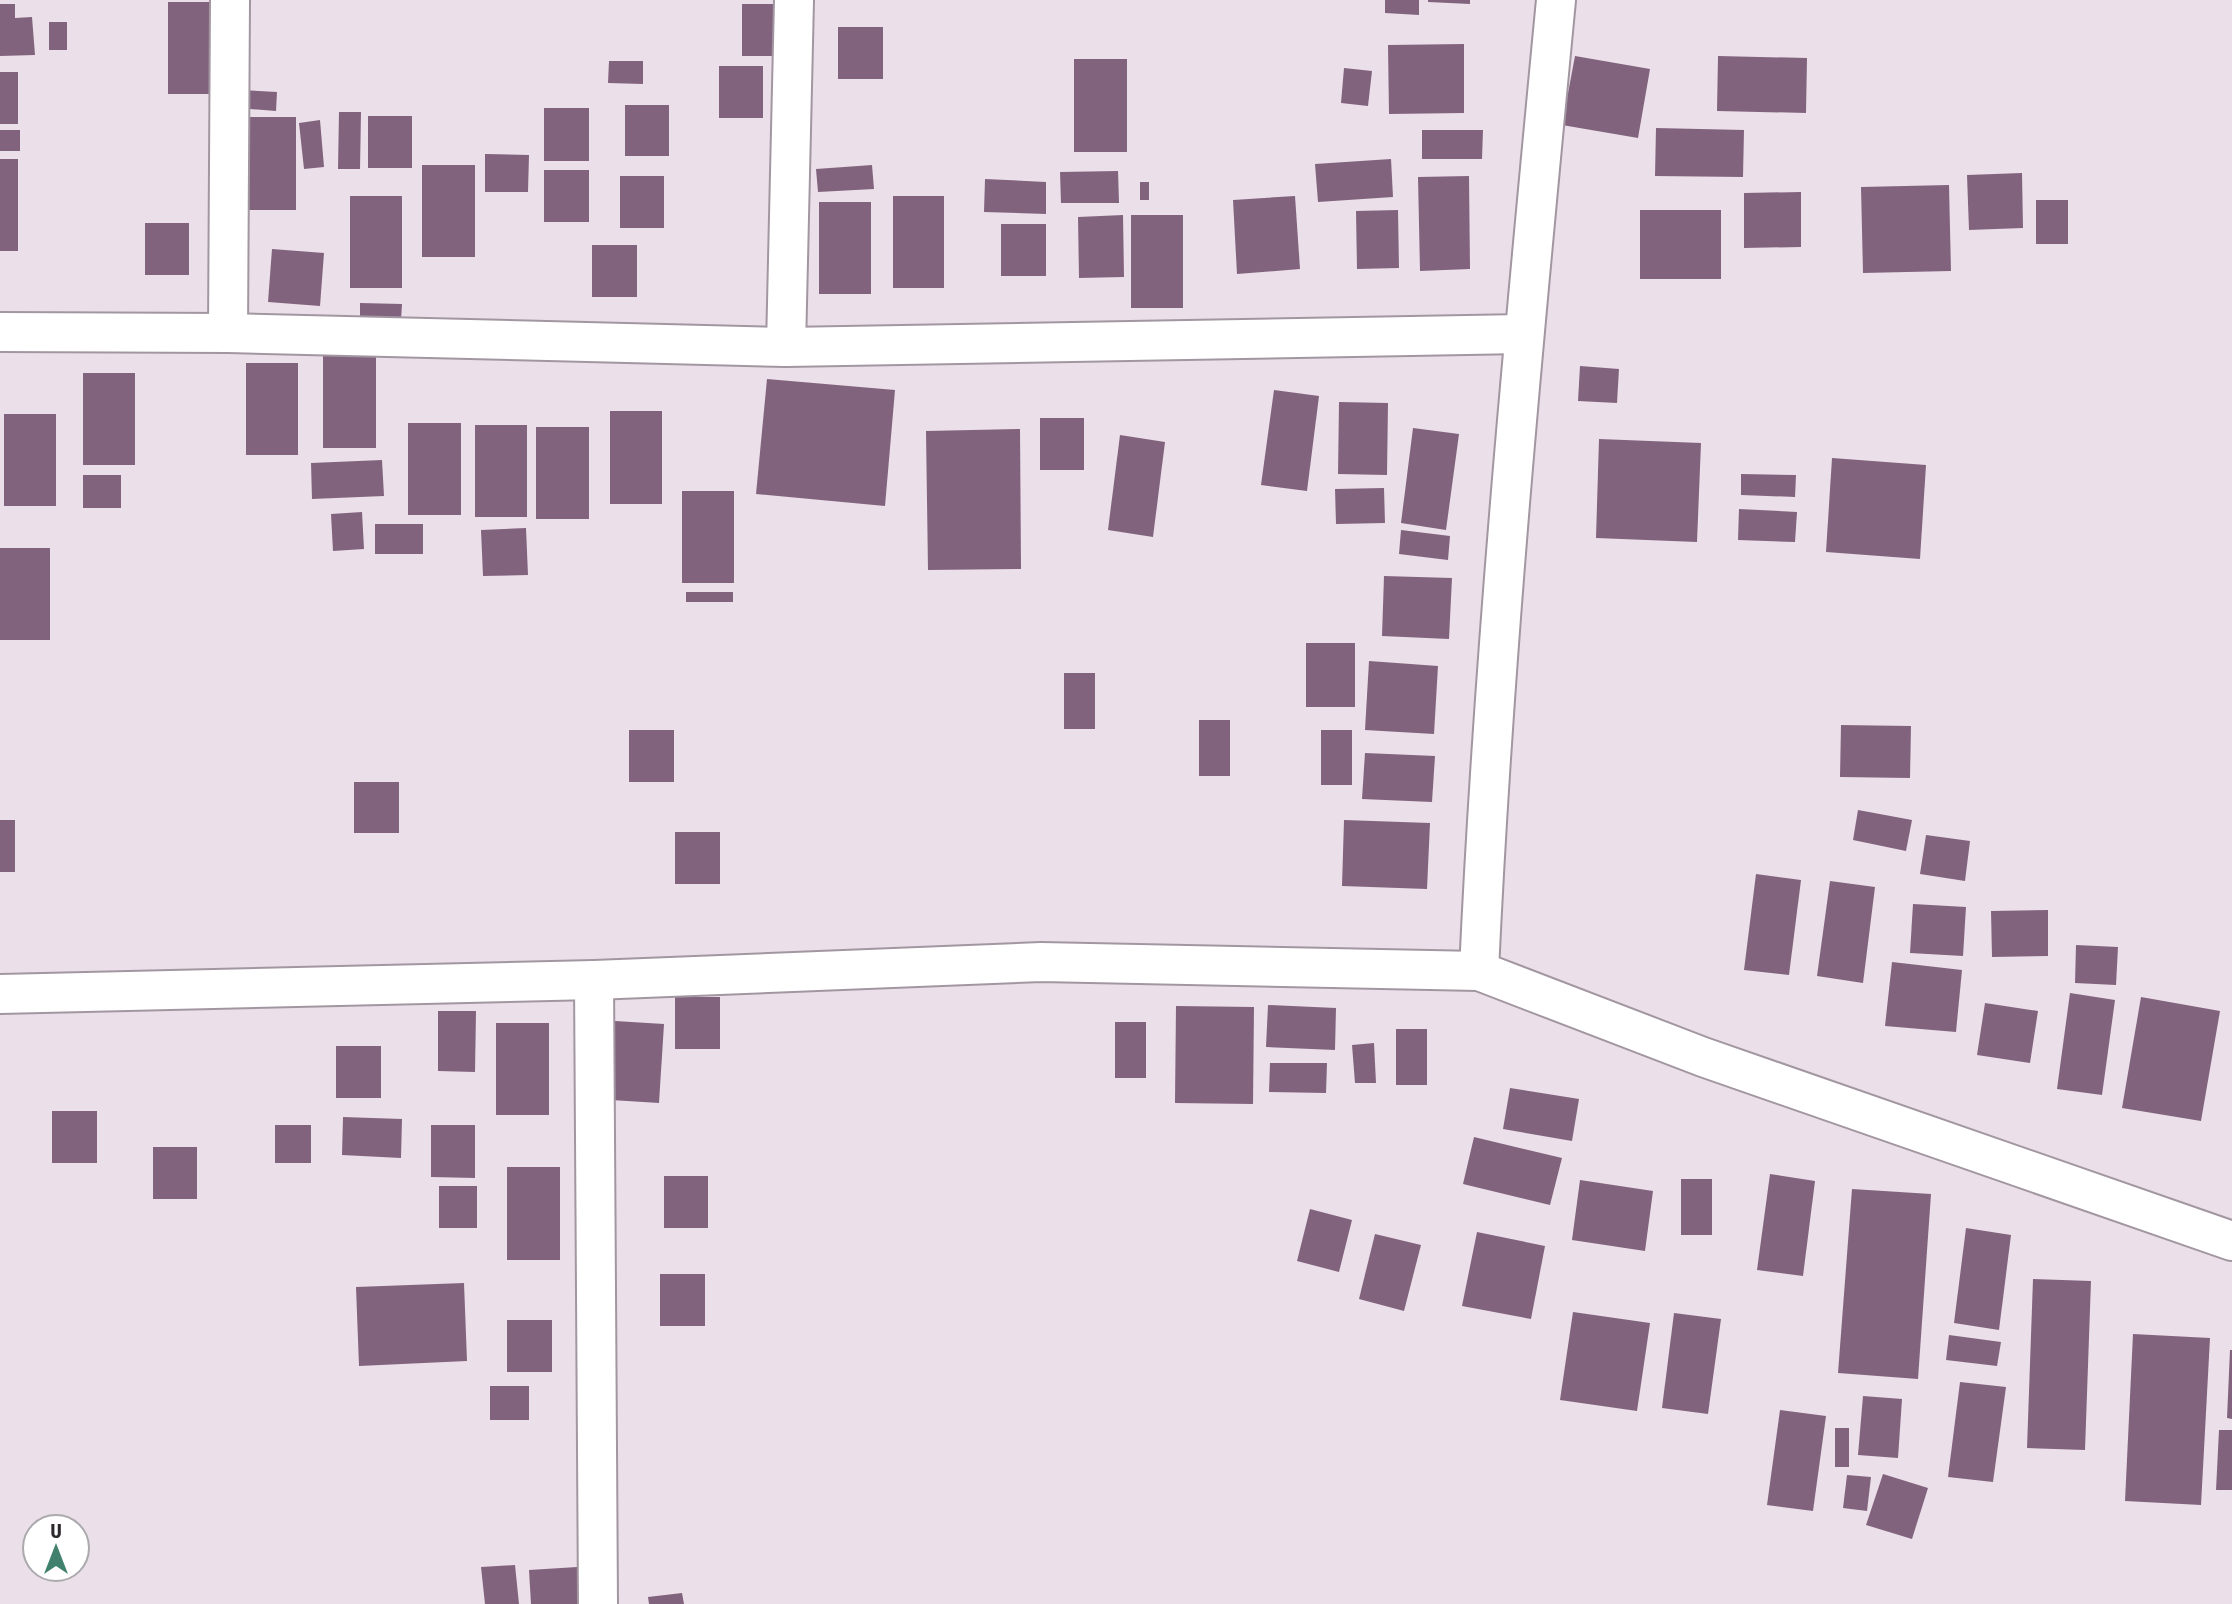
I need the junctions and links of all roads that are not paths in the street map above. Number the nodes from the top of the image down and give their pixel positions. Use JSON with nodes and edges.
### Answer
{"nodes":[{"id":1,"x":230,"y":0,"type":"edge"},
{"id":2,"x":794,"y":0,"type":"edge"},
{"id":3,"x":1556,"y":0,"type":"edge"},
{"id":4,"x":0,"y":332,"type":"edge"},
{"id":5,"x":228,"y":333,"type":"junction"},
{"id":6,"x":1523,"y":334,"type":"junction"},
{"id":7,"x":786,"y":347,"type":"junction"},
{"id":8,"x":1479,"y":971,"type":"junction"},
{"id":9,"x":594,"y":980,"type":"junction"},
{"id":10,"x":0,"y":994,"type":"edge"},
{"id":11,"x":2232,"y":1241,"type":"edge"},
{"id":12,"x":597,"y":1604,"type":"edge"}],
"edges":[{"from":1,"to":5,"type":"street"},
{"from":2,"to":7,"type":"street"},
{"from":3,"to":6,"type":"street"},
{"from":4,"to":5,"type":"street"},
{"from":5,"to":7,"type":"street"},
{"from":6,"to":7,"type":"street"},
{"from":6,"to":8,"type":"street"},
{"from":8,"to":9,"type":"street"},
{"from":8,"to":11,"type":"street"},
{"from":9,"to":10,"type":"street"},
{"from":9,"to":12,"type":"street"}]}
